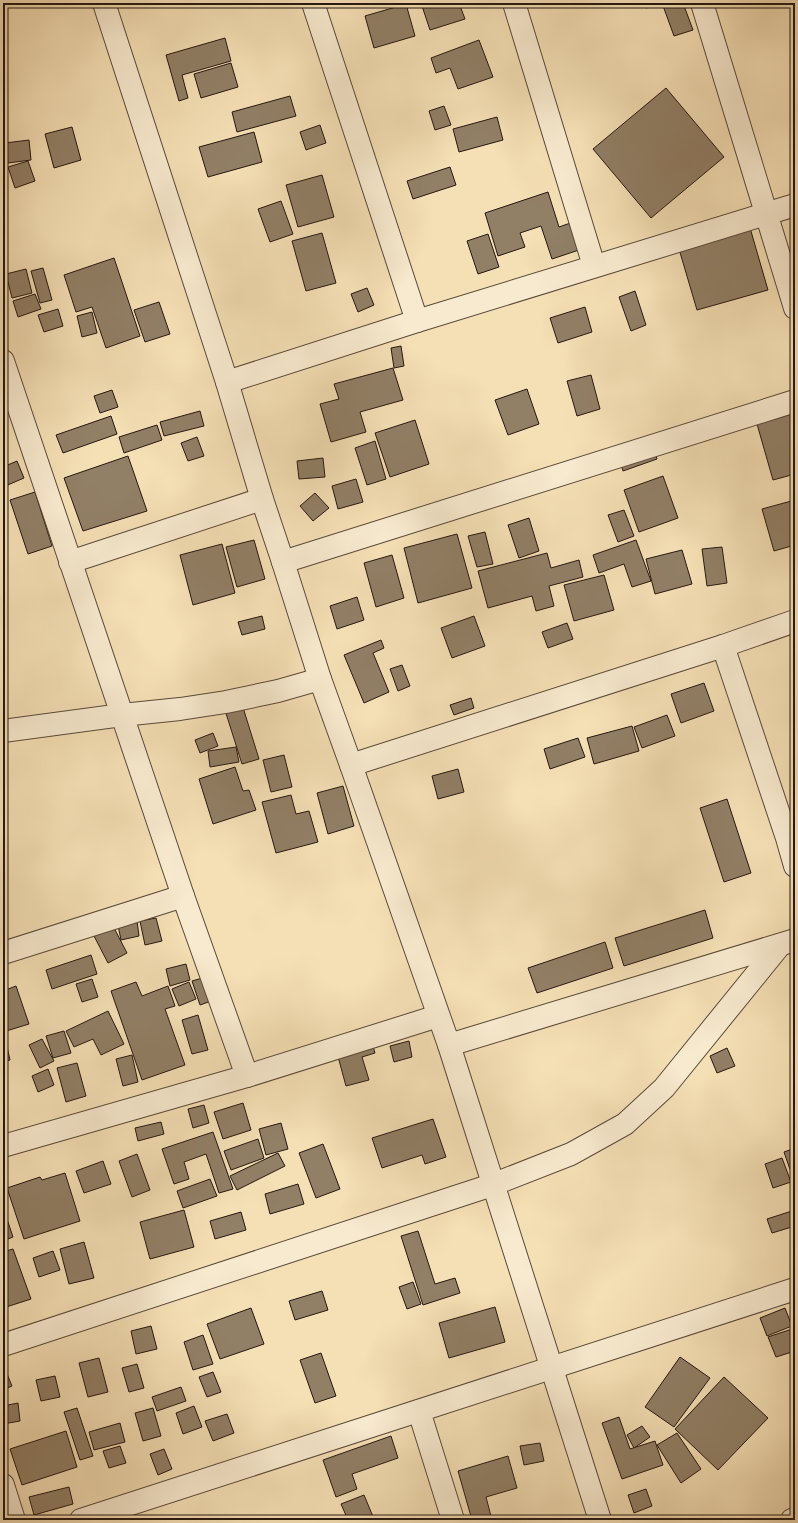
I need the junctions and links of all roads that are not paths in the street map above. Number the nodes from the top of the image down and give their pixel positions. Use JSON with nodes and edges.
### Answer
{"nodes":[{"id":1,"x":104,"y":3,"type":"edge"},
{"id":2,"x":313,"y":3,"type":"edge"},
{"id":3,"x":702,"y":3,"type":"edge"},
{"id":4,"x":517,"y":4,"type":"edge"},
{"id":5,"x":795,"y":205,"type":"edge"},
{"id":6,"x":767,"y":213,"type":"junction"},
{"id":7,"x":594,"y":266,"type":"junction"},
{"id":8,"x":795,"y":308,"type":"edge"},
{"id":9,"x":418,"y":321,"type":"junction"},
{"id":10,"x":4,"y":368,"type":"edge"},
{"id":11,"x":227,"y":382,"type":"junction"},
{"id":12,"x":795,"y":402,"type":"edge"},
{"id":13,"x":262,"y":499,"type":"junction"},
{"id":14,"x":70,"y":562,"type":"junction"},
{"id":15,"x":283,"y":562,"type":"junction"},
{"id":16,"x":795,"y":621,"type":"edge"},
{"id":17,"x":723,"y":646,"type":"junction"},
{"id":18,"x":320,"y":679,"type":"junction"},
{"id":19,"x":122,"y":715,"type":"junction"},
{"id":20,"x":3,"y":731,"type":"edge"},
{"id":21,"x":351,"y":765,"type":"junction"},
{"id":22,"x":791,"y":837,"type":"edge"},
{"id":23,"x":795,"y":866,"type":"edge"},
{"id":24,"x":183,"y":896,"type":"junction"},
{"id":25,"x":788,"y":942,"type":"edge"},
{"id":26,"x":3,"y":953,"type":"edge"},
{"id":27,"x":438,"y":1016,"type":"junction"},
{"id":28,"x":448,"y":1045,"type":"junction"},
{"id":29,"x":247,"y":1076,"type":"junction"},
{"id":30,"x":3,"y":1146,"type":"edge"},
{"id":31,"x":492,"y":1185,"type":"junction"},
{"id":32,"x":795,"y":1288,"type":"edge"},
{"id":33,"x":3,"y":1345,"type":"edge"},
{"id":34,"x":551,"y":1367,"type":"junction"},
{"id":35,"x":419,"y":1411,"type":"junction"},
{"id":36,"x":3,"y":1485,"type":"edge"},
{"id":37,"x":795,"y":1519,"type":"edge"},
{"id":38,"x":14,"y":1520,"type":"edge"},
{"id":39,"x":81,"y":1520,"type":"edge"},
{"id":40,"x":453,"y":1520,"type":"edge"},
{"id":41,"x":600,"y":1520,"type":"edge"},
{"id":42,"x":792,"y":1520,"type":"edge"}],
"edges":[{"from":1,"to":11,"type":"street"},
{"from":2,"to":9,"type":"street"},
{"from":3,"to":6,"type":"street"},
{"from":4,"to":7,"type":"street"},
{"from":5,"to":6,"type":"street"},
{"from":6,"to":7,"type":"street"},
{"from":6,"to":8,"type":"street"},
{"from":7,"to":9,"type":"street"},
{"from":9,"to":11,"type":"street"},
{"from":10,"to":14,"type":"street"},
{"from":11,"to":13,"type":"street"},
{"from":12,"to":15,"type":"street"},
{"from":13,"to":14,"type":"street"},
{"from":13,"to":15,"type":"street"},
{"from":14,"to":19,"type":"street"},
{"from":15,"to":18,"type":"street"},
{"from":16,"to":17,"type":"street"},
{"from":17,"to":21,"type":"street"},
{"from":17,"to":22,"type":"street"},
{"from":18,"to":19,"type":"street"},
{"from":18,"to":21,"type":"street"},
{"from":19,"to":20,"type":"street"},
{"from":19,"to":24,"type":"street"},
{"from":21,"to":27,"type":"street"},
{"from":22,"to":23,"type":"street"},
{"from":24,"to":26,"type":"street"},
{"from":24,"to":29,"type":"street"},
{"from":25,"to":28,"type":"street"},
{"from":25,"to":31,"type":"street"},
{"from":27,"to":28,"type":"street"},
{"from":27,"to":29,"type":"street"},
{"from":28,"to":31,"type":"street"},
{"from":29,"to":30,"type":"street"},
{"from":31,"to":33,"type":"street"},
{"from":31,"to":34,"type":"street"},
{"from":32,"to":34,"type":"street"},
{"from":34,"to":35,"type":"street"},
{"from":34,"to":41,"type":"street"},
{"from":35,"to":39,"type":"street"},
{"from":35,"to":40,"type":"street"},
{"from":36,"to":38,"type":"street"},
{"from":37,"to":42,"type":"street"}]}
